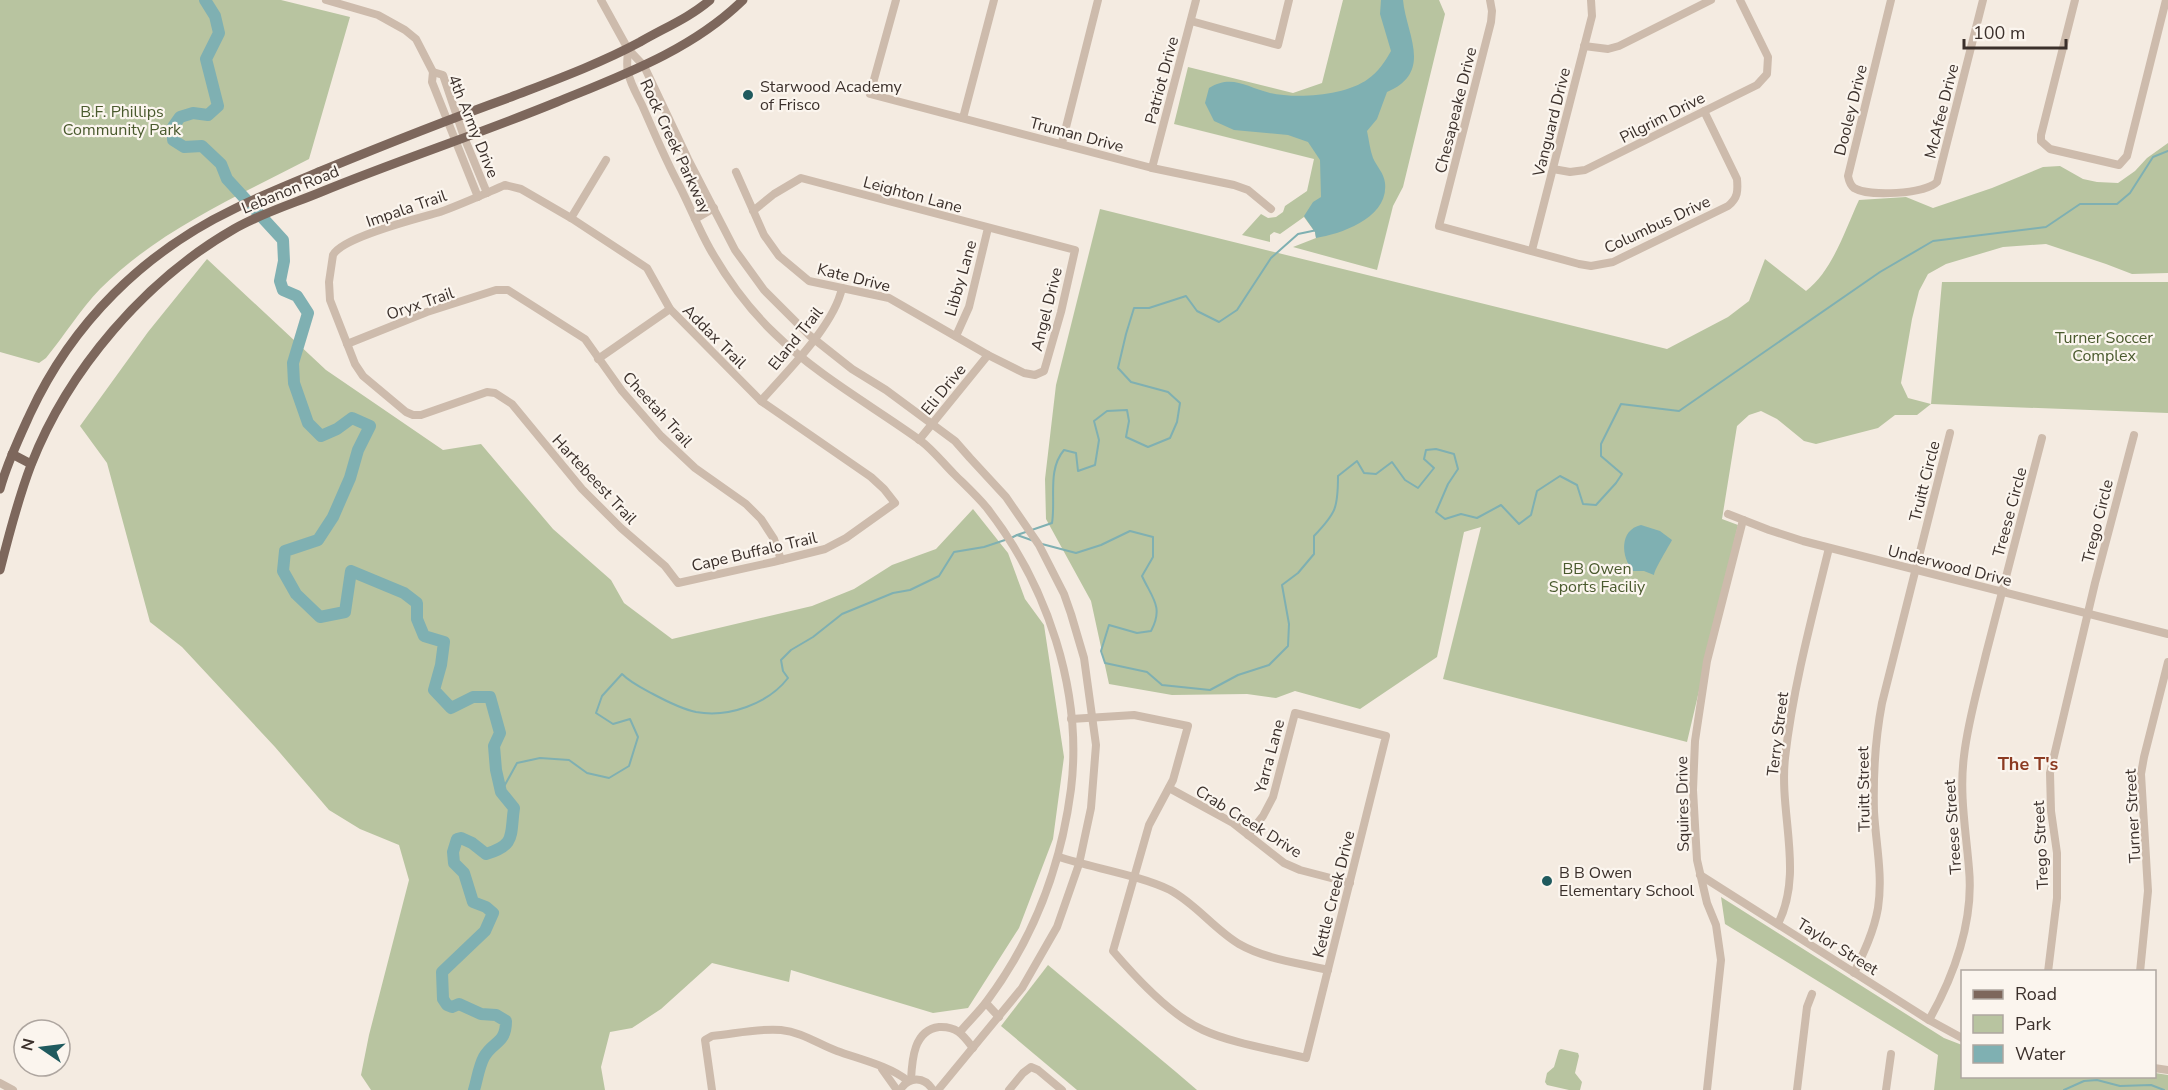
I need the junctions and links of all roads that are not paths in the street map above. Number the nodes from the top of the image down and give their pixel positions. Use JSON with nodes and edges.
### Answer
{"nodes":[{"id":1,"x":326,"y":0,"type":"edge"},
{"id":2,"x":602,"y":0,"type":"edge"},
{"id":3,"x":710,"y":0,"type":"edge"},
{"id":4,"x":743,"y":0,"type":"edge"},
{"id":5,"x":896,"y":0,"type":"edge"},
{"id":6,"x":994,"y":0,"type":"edge"},
{"id":7,"x":1098,"y":0,"type":"edge"},
{"id":8,"x":1196,"y":0,"type":"edge"},
{"id":9,"x":1289,"y":0,"type":"edge"},
{"id":10,"x":1490,"y":0,"type":"edge"},
{"id":11,"x":1591,"y":0,"type":"edge"},
{"id":12,"x":1711,"y":0,"type":"edge"},
{"id":13,"x":1740,"y":0,"type":"edge"},
{"id":14,"x":1892,"y":0,"type":"edge"},
{"id":15,"x":1983,"y":0,"type":"edge"},
{"id":16,"x":2075,"y":0,"type":"edge"},
{"id":17,"x":2166,"y":0,"type":"edge"},
{"id":18,"x":1191,"y":21,"type":"junction"},
{"id":19,"x":1584,"y":46,"type":"junction"},
{"id":20,"x":628,"y":49,"type":"junction"},
{"id":21,"x":644,"y":66,"type":"junction"},
{"id":22,"x":628,"y":73,"type":"junction"},
{"id":23,"x":1704,"y":111,"type":"junction"},
{"id":24,"x":963,"y":118,"type":"junction"},
{"id":25,"x":452,"y":119,"type":"junction"},
{"id":26,"x":460,"y":139,"type":"junction"},
{"id":27,"x":1062,"y":143,"type":"junction"},
{"id":28,"x":606,"y":160,"type":"dead end"},
{"id":29,"x":1152,"y":168,"type":"junction"},
{"id":30,"x":1553,"y":169,"type":"junction"},
{"id":31,"x":736,"y":172,"type":"dead end"},
{"id":32,"x":1891,"y":192,"type":"joint"},
{"id":33,"x":487,"y":193,"type":"junction"},
{"id":34,"x":478,"y":197,"type":"junction"},
{"id":35,"x":714,"y":208,"type":"junction"},
{"id":36,"x":1271,"y":210,"type":"dead end"},
{"id":37,"x":753,"y":211,"type":"junction"},
{"id":38,"x":571,"y":218,"type":"junction"},
{"id":39,"x":694,"y":219,"type":"junction"},
{"id":40,"x":1439,"y":226,"type":"joint"},
{"id":41,"x":988,"y":228,"type":"junction"},
{"id":42,"x":1075,"y":250,"type":"joint"},
{"id":43,"x":1532,"y":250,"type":"junction"},
{"id":44,"x":842,"y":288,"type":"junction"},
{"id":45,"x":502,"y":289,"type":"joint"},
{"id":46,"x":670,"y":309,"type":"junction"},
{"id":47,"x":956,"y":336,"type":"junction"},
{"id":48,"x":814,"y":339,"type":"junction"},
{"id":49,"x":347,"y":344,"type":"junction"},
{"id":50,"x":988,"y":355,"type":"junction"},
{"id":51,"x":799,"y":356,"type":"junction"},
{"id":52,"x":598,"y":359,"type":"junction"},
{"id":53,"x":1041,"y":374,"type":"joint"},
{"id":54,"x":761,"y":401,"type":"junction"},
{"id":55,"x":932,"y":425,"type":"junction"},
{"id":56,"x":1950,"y":433,"type":"dead end"},
{"id":57,"x":2134,"y":435,"type":"dead end"},
{"id":58,"x":2042,"y":438,"type":"dead end"},
{"id":59,"x":919,"y":440,"type":"junction"},
{"id":60,"x":12,"y":454,"type":"junction"},
{"id":61,"x":31,"y":464,"type":"junction"},
{"id":62,"x":0,"y":489,"type":"edge"},
{"id":63,"x":895,"y":503,"type":"joint"},
{"id":64,"x":1728,"y":513,"type":"dead end"},
{"id":65,"x":1743,"y":520,"type":"junction"},
{"id":66,"x":1828,"y":548,"type":"junction"},
{"id":67,"x":782,"y":560,"type":"junction"},
{"id":68,"x":0,"y":570,"type":"edge"},
{"id":69,"x":1915,"y":570,"type":"junction"},
{"id":70,"x":678,"y":583,"type":"joint"},
{"id":71,"x":2001,"y":592,"type":"junction"},
{"id":72,"x":2088,"y":614,"type":"junction"},
{"id":73,"x":2168,"y":634,"type":"edge"},
{"id":74,"x":2168,"y":662,"type":"edge"},
{"id":75,"x":1295,"y":713,"type":"joint"},
{"id":76,"x":1093,"y":718,"type":"junction"},
{"id":77,"x":1071,"y":719,"type":"junction"},
{"id":78,"x":1169,"y":788,"type":"junction"},
{"id":79,"x":1248,"y":835,"type":"junction"},
{"id":80,"x":1059,"y":857,"type":"junction"},
{"id":81,"x":1079,"y":864,"type":"junction"},
{"id":82,"x":1700,"y":876,"type":"junction"},
{"id":83,"x":1134,"y":879,"type":"junction"},
{"id":84,"x":1350,"y":883,"type":"junction"},
{"id":85,"x":1778,"y":924,"type":"junction"},
{"id":86,"x":1328,"y":970,"type":"junction"},
{"id":87,"x":2048,"y":970,"type":"edge"},
{"id":88,"x":2140,"y":970,"type":"edge"},
{"id":89,"x":1854,"y":973,"type":"junction"},
{"id":90,"x":1812,"y":994,"type":"dead end"},
{"id":91,"x":986,"y":1003,"type":"junction"},
{"id":92,"x":999,"y":1017,"type":"junction"},
{"id":93,"x":1929,"y":1020,"type":"junction"},
{"id":94,"x":960,"y":1032,"type":"junction"},
{"id":95,"x":1961,"y":1037,"type":"edge"},
{"id":96,"x":973,"y":1048,"type":"junction"},
{"id":97,"x":1891,"y":1054,"type":"dead end"},
{"id":98,"x":881,"y":1068,"type":"junction"},
{"id":99,"x":910,"y":1080,"type":"junction"},
{"id":100,"x":0,"y":1083,"type":"edge"},
{"id":101,"x":13,"y":1090,"type":"edge"},
{"id":102,"x":712,"y":1090,"type":"edge"},
{"id":103,"x":898,"y":1090,"type":"edge"},
{"id":104,"x":933,"y":1090,"type":"edge"},
{"id":105,"x":938,"y":1090,"type":"edge"},
{"id":106,"x":1009,"y":1090,"type":"edge"},
{"id":107,"x":1062,"y":1090,"type":"edge"},
{"id":108,"x":1707,"y":1090,"type":"edge"},
{"id":109,"x":1797,"y":1090,"type":"edge"},
{"id":110,"x":1886,"y":1090,"type":"edge"}],
"edges":[{"from":1,"to":25,"type":"street","name":"4th Army Drive"},
{"from":2,"to":20,"type":"street"},
{"from":3,"to":20,"type":"main road","name":"Lebanon Road"},
{"from":4,"to":21,"type":"main road","name":"Lebanon Road"},
{"from":5,"to":24,"type":"street","name":"Truman Drive"},
{"from":6,"to":24,"type":"street"},
{"from":7,"to":27,"type":"street"},
{"from":8,"to":18,"type":"street","name":"Patriot Drive"},
{"from":9,"to":18,"type":"street"},
{"from":10,"to":40,"type":"street","name":"Chesapeake Drive"},
{"from":11,"to":19,"type":"street","name":"Vanguard Drive"},
{"from":12,"to":19,"type":"street"},
{"from":13,"to":23,"type":"street","name":"Pilgrim Drive"},
{"from":14,"to":32,"type":"street","name":"Dooley Drive"},
{"from":15,"to":32,"type":"street","name":"McAfee Drive"},
{"from":16,"to":17,"type":"street"},
{"from":18,"to":29,"type":"street","name":"Patriot Drive"},
{"from":19,"to":30,"type":"street","name":"Vanguard Drive"},
{"from":20,"to":21,"type":"street","name":"Rock Creek Parkway"},
{"from":20,"to":22,"type":"street","name":"Rock Creek Parkway"},
{"from":20,"to":25,"type":"main road","name":"Lebanon Road"},
{"from":21,"to":22,"type":"main road","name":"Lebanon Road"},
{"from":21,"to":35,"type":"street","name":"Rock Creek Parkway"},
{"from":22,"to":26,"type":"main road","name":"Lebanon Road"},
{"from":22,"to":39,"type":"street","name":"Rock Creek Parkway"},
{"from":23,"to":30,"type":"street","name":"Pilgrim Drive"},
{"from":23,"to":43,"type":"street","name":"Columbus Drive"},
{"from":24,"to":27,"type":"street","name":"Truman Drive"},
{"from":25,"to":26,"type":"street","name":"4th Army Drive"},
{"from":25,"to":60,"type":"main road","name":"Lebanon Road"},
{"from":26,"to":33,"type":"street","name":"4th Army Drive"},
{"from":26,"to":34,"type":"street","name":"4th Army Drive"},
{"from":26,"to":61,"type":"main road","name":"Lebanon Road"},
{"from":27,"to":29,"type":"street","name":"Truman Drive"},
{"from":28,"to":38,"type":"street"},
{"from":29,"to":36,"type":"street","name":"Truman Drive"},
{"from":30,"to":43,"type":"street","name":"Vanguard Drive"},
{"from":31,"to":37,"type":"street","name":"Kate Drive"},
{"from":33,"to":34,"type":"street","name":"Impala Trail"},
{"from":33,"to":38,"type":"street","name":"Addax Trail"},
{"from":34,"to":49,"type":"street","name":"Impala Trail"},
{"from":35,"to":39,"type":"street"},
{"from":35,"to":48,"type":"street","name":"Rock Creek Parkway"},
{"from":37,"to":41,"type":"street","name":"Leighton Lane"},
{"from":37,"to":44,"type":"street","name":"Kate Drive"},
{"from":38,"to":46,"type":"street","name":"Addax Trail"},
{"from":39,"to":51,"type":"street","name":"Rock Creek Parkway"},
{"from":40,"to":43,"type":"street","name":"Columbus Drive"},
{"from":41,"to":42,"type":"street","name":"Leighton Lane"},
{"from":41,"to":47,"type":"street","name":"Libby Lane"},
{"from":42,"to":53,"type":"street","name":"Angel Drive"},
{"from":44,"to":47,"type":"street","name":"Kate Drive"},
{"from":44,"to":48,"type":"street","name":"Eland Trail"},
{"from":45,"to":49,"type":"street","name":"Oryx Trail"},
{"from":45,"to":52,"type":"street","name":"Cheetah Trail"},
{"from":46,"to":52,"type":"street"},
{"from":46,"to":54,"type":"street","name":"Addax Trail"},
{"from":47,"to":50,"type":"street","name":"Kate Drive"},
{"from":48,"to":51,"type":"street","name":"Eland Trail"},
{"from":48,"to":55,"type":"street","name":"Rock Creek Parkway"},
{"from":49,"to":70,"type":"street","name":"Hartebeest Trail"},
{"from":50,"to":53,"type":"street","name":"Kate Drive"},
{"from":50,"to":55,"type":"street","name":"Eli Drive"},
{"from":51,"to":54,"type":"street","name":"Eland Trail"},
{"from":51,"to":59,"type":"street","name":"Rock Creek Parkway"},
{"from":52,"to":67,"type":"street","name":"Cheetah Trail"},
{"from":54,"to":63,"type":"street","name":"Addax Trail"},
{"from":55,"to":59,"type":"street","name":"Eli Drive"},
{"from":55,"to":76,"type":"street","name":"Rock Creek Parkway"},
{"from":56,"to":69,"type":"street","name":"Truitt Circle"},
{"from":57,"to":72,"type":"street","name":"Trego Circle"},
{"from":58,"to":71,"type":"street","name":"Treese Circle"},
{"from":59,"to":77,"type":"street","name":"Rock Creek Parkway"},
{"from":60,"to":61,"type":"main road"},
{"from":60,"to":62,"type":"main road","name":"Lebanon Road"},
{"from":61,"to":68,"type":"main road","name":"Lebanon Road"},
{"from":63,"to":67,"type":"street","name":"Cape Buffalo Trail"},
{"from":64,"to":65,"type":"street","name":"Underwood Drive"},
{"from":65,"to":66,"type":"street","name":"Underwood Drive"},
{"from":65,"to":82,"type":"street","name":"Squires Drive"},
{"from":66,"to":69,"type":"street","name":"Underwood Drive"},
{"from":66,"to":85,"type":"street","name":"Terry Street"},
{"from":67,"to":70,"type":"street","name":"Cape Buffalo Trail"},
{"from":69,"to":71,"type":"street","name":"Underwood Drive"},
{"from":69,"to":89,"type":"street","name":"Truitt Street"},
{"from":71,"to":72,"type":"street","name":"Underwood Drive"},
{"from":71,"to":93,"type":"street","name":"Treese Street"},
{"from":72,"to":73,"type":"street","name":"Underwood Drive"},
{"from":72,"to":87,"type":"street","name":"Trego Street"},
{"from":74,"to":88,"type":"street","name":"Turner Street"},
{"from":75,"to":79,"type":"street","name":"Yarra Lane"},
{"from":75,"to":84,"type":"street","name":"Kettle Creek Drive"},
{"from":76,"to":77,"type":"street"},
{"from":76,"to":78,"type":"street"},
{"from":76,"to":81,"type":"street","name":"Rock Creek Parkway"},
{"from":77,"to":80,"type":"street","name":"Rock Creek Parkway"},
{"from":78,"to":79,"type":"street","name":"Crab Creek Drive"},
{"from":78,"to":83,"type":"street"},
{"from":79,"to":84,"type":"street","name":"Crab Creek Drive"},
{"from":80,"to":81,"type":"street"},
{"from":80,"to":91,"type":"street","name":"Rock Creek Parkway"},
{"from":81,"to":83,"type":"street"},
{"from":81,"to":92,"type":"street","name":"Rock Creek Parkway"},
{"from":82,"to":85,"type":"street","name":"Taylor Street"},
{"from":82,"to":108,"type":"street","name":"Squires Drive"},
{"from":83,"to":86,"type":"street"},
{"from":83,"to":86,"type":"street","name":"Kettle Creek Drive"},
{"from":84,"to":86,"type":"street","name":"Kettle Creek Drive"},
{"from":85,"to":89,"type":"street","name":"Taylor Street"},
{"from":89,"to":93,"type":"street","name":"Taylor Street"},
{"from":90,"to":109,"type":"street"},
{"from":91,"to":92,"type":"street"},
{"from":91,"to":94,"type":"street","name":"Rock Creek Parkway"},
{"from":92,"to":96,"type":"street","name":"Rock Creek Parkway"},
{"from":93,"to":95,"type":"street","name":"Taylor Street"},
{"from":94,"to":96,"type":"street"},
{"from":94,"to":99,"type":"street"},
{"from":96,"to":105,"type":"street","name":"Rock Creek Parkway"},
{"from":97,"to":110,"type":"street"},
{"from":98,"to":99,"type":"street"},
{"from":98,"to":102,"type":"street"},
{"from":98,"to":103,"type":"street"},
{"from":99,"to":103,"type":"street"},
{"from":99,"to":104,"type":"street"},
{"from":100,"to":101,"type":"street"},
{"from":106,"to":107,"type":"street"}]}
